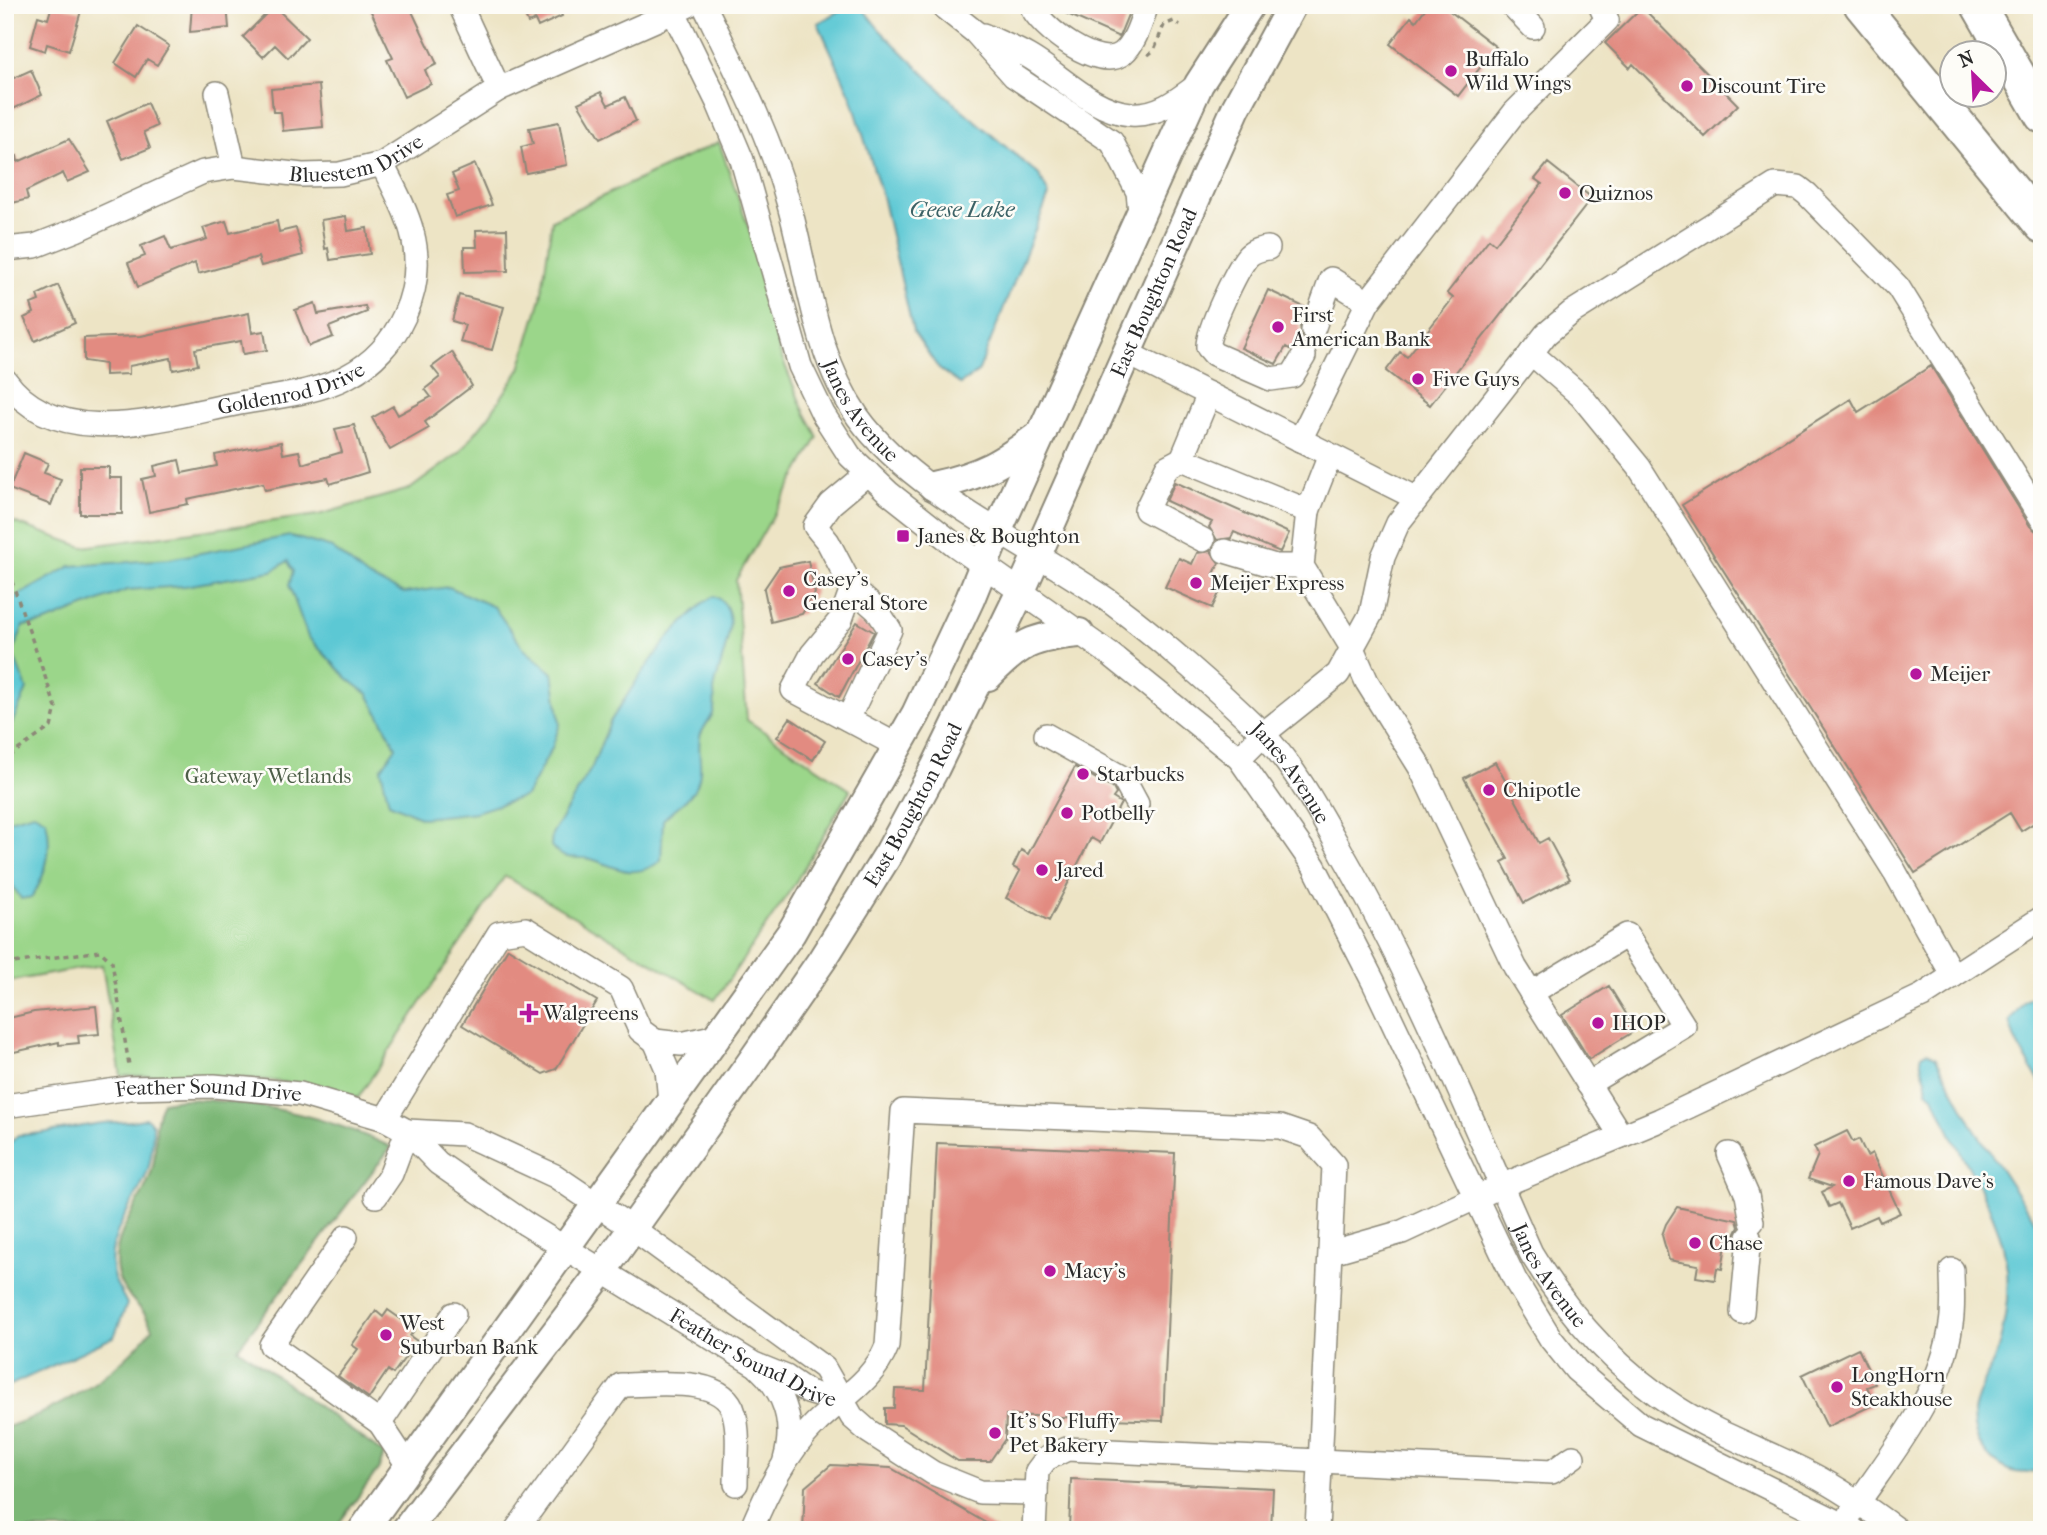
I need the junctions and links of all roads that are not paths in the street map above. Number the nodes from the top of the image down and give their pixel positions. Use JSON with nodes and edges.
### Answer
{"nodes":[{"id":1,"x":460,"y":5,"type":"edge"},
{"id":2,"x":704,"y":5,"type":"edge"},
{"id":3,"x":941,"y":5,"type":"edge"},
{"id":4,"x":1031,"y":5,"type":"edge"},
{"id":5,"x":1147,"y":5,"type":"edge"},
{"id":6,"x":1250,"y":5,"type":"edge"},
{"id":7,"x":1292,"y":5,"type":"edge"},
{"id":8,"x":1512,"y":5,"type":"edge"},
{"id":9,"x":1861,"y":5,"type":"edge"},
{"id":10,"x":1979,"y":5,"type":"edge"},
{"id":11,"x":677,"y":7,"type":"edge"},
{"id":12,"x":1604,"y":13,"type":"edge"},
{"id":13,"x":1533,"y":27,"type":"dead end"},
{"id":14,"x":975,"y":32,"type":"junction"},
{"id":15,"x":1199,"y":84,"type":"junction"},
{"id":16,"x":499,"y":89,"type":"junction"},
{"id":17,"x":216,"y":93,"type":"dead end"},
{"id":18,"x":2042,"y":116,"type":"edge"},
{"id":19,"x":382,"y":164,"type":"junction"},
{"id":20,"x":234,"y":167,"type":"junction"},
{"id":21,"x":1140,"y":212,"type":"junction"},
{"id":22,"x":2042,"y":226,"type":"edge"},
{"id":23,"x":1268,"y":248,"type":"dead end"},
{"id":24,"x":5,"y":250,"type":"edge"},
{"id":25,"x":1368,"y":302,"type":"junction"},
{"id":26,"x":1313,"y":330,"type":"dead end"},
{"id":27,"x":1531,"y":353,"type":"junction"},
{"id":28,"x":1127,"y":354,"type":"junction"},
{"id":29,"x":1304,"y":356,"type":"dead end"},
{"id":30,"x":5,"y":380,"type":"edge"},
{"id":31,"x":1209,"y":394,"type":"junction"},
{"id":32,"x":1044,"y":431,"type":"junction"},
{"id":33,"x":1300,"y":440,"type":"junction"},
{"id":34,"x":1331,"y":455,"type":"junction"},
{"id":35,"x":1182,"y":459,"type":"junction"},
{"id":36,"x":868,"y":473,"type":"junction"},
{"id":37,"x":933,"y":486,"type":"junction"},
{"id":38,"x":1416,"y":498,"type":"junction"},
{"id":39,"x":1308,"y":511,"type":"junction"},
{"id":40,"x":2042,"y":519,"type":"edge"},
{"id":41,"x":998,"y":530,"type":"junction"},
{"id":42,"x":1203,"y":540,"type":"dead end"},
{"id":43,"x":1225,"y":551,"type":"dead end"},
{"id":44,"x":1038,"y":554,"type":"junction"},
{"id":45,"x":983,"y":564,"type":"junction"},
{"id":46,"x":1302,"y":566,"type":"junction"},
{"id":47,"x":852,"y":588,"type":"junction"},
{"id":48,"x":1020,"y":593,"type":"junction"},
{"id":49,"x":1079,"y":633,"type":"junction"},
{"id":50,"x":1352,"y":648,"type":"junction"},
{"id":51,"x":972,"y":694,"type":"junction"},
{"id":52,"x":848,"y":719,"type":"junction"},
{"id":53,"x":1263,"y":734,"type":"junction"},
{"id":54,"x":1046,"y":735,"type":"dead end"},
{"id":55,"x":898,"y":746,"type":"junction"},
{"id":56,"x":1239,"y":758,"type":"junction"},
{"id":57,"x":1137,"y":804,"type":"dead end"},
{"id":58,"x":2042,"y":918,"type":"edge"},
{"id":59,"x":1953,"y":976,"type":"junction"},
{"id":60,"x":1531,"y":993,"type":"junction"},
{"id":61,"x":717,"y":1036,"type":"junction"},
{"id":62,"x":655,"y":1041,"type":"junction"},
{"id":63,"x":1588,"y":1084,"type":"junction"},
{"id":64,"x":670,"y":1102,"type":"junction"},
{"id":65,"x":5,"y":1106,"type":"edge"},
{"id":66,"x":385,"y":1119,"type":"junction"},
{"id":67,"x":407,"y":1130,"type":"junction"},
{"id":68,"x":1621,"y":1136,"type":"junction"},
{"id":69,"x":1729,"y":1154,"type":"dead end"},
{"id":70,"x":1501,"y":1186,"type":"junction"},
{"id":71,"x":376,"y":1196,"type":"dead end"},
{"id":72,"x":1476,"y":1197,"type":"junction"},
{"id":73,"x":598,"y":1205,"type":"junction"},
{"id":74,"x":632,"y":1228,"type":"junction"},
{"id":75,"x":346,"y":1237,"type":"dead end"},
{"id":76,"x":567,"y":1248,"type":"junction"},
{"id":77,"x":1332,"y":1252,"type":"junction"},
{"id":78,"x":603,"y":1270,"type":"junction"},
{"id":79,"x":1952,"y":1270,"type":"dead end"},
{"id":80,"x":1742,"y":1312,"type":"dead end"},
{"id":81,"x":454,"y":1314,"type":"dead end"},
{"id":82,"x":754,"y":1364,"type":"junction"},
{"id":83,"x":842,"y":1402,"type":"junction"},
{"id":84,"x":380,"y":1423,"type":"junction"},
{"id":85,"x":1573,"y":1457,"type":"dead end"},
{"id":86,"x":1322,"y":1459,"type":"junction"},
{"id":87,"x":783,"y":1466,"type":"junction"},
{"id":88,"x":409,"y":1467,"type":"junction"},
{"id":89,"x":736,"y":1484,"type":"dead end"},
{"id":90,"x":1036,"y":1493,"type":"junction"},
{"id":91,"x":1859,"y":1502,"type":"junction"},
{"id":92,"x":1846,"y":1527,"type":"edge"},
{"id":93,"x":363,"y":1530,"type":"edge"},
{"id":94,"x":406,"y":1530,"type":"edge"},
{"id":95,"x":516,"y":1530,"type":"edge"},
{"id":96,"x":751,"y":1530,"type":"edge"},
{"id":97,"x":1034,"y":1530,"type":"edge"},
{"id":98,"x":1317,"y":1530,"type":"edge"},
{"id":99,"x":1897,"y":1530,"type":"edge"}],
"edges":[{"from":1,"to":16,"type":"street"},
{"from":2,"to":37,"type":"street","name":"Janes Avenue"},
{"from":3,"to":14,"type":"street"},
{"from":4,"to":5,"type":"street"},
{"from":6,"to":15,"type":"main road","name":"East Boughton Road"},
{"from":7,"to":28,"type":"main road","name":"East Boughton Road"},
{"from":8,"to":13,"type":"street"},
{"from":9,"to":22,"type":"highway"},
{"from":10,"to":18,"type":"highway"},
{"from":11,"to":16,"type":"street","name":"Bluestem Drive"},
{"from":11,"to":36,"type":"street","name":"Janes Avenue"},
{"from":12,"to":25,"type":"street"},
{"from":14,"to":15,"type":"street"},
{"from":14,"to":21,"type":"street"},
{"from":15,"to":21,"type":"main road","name":"East Boughton Road"},
{"from":16,"to":19,"type":"street","name":"Bluestem Drive"},
{"from":17,"to":20,"type":"street"},
{"from":19,"to":20,"type":"street","name":"Bluestem Drive"},
{"from":19,"to":30,"type":"street","name":"Goldenrod Drive"},
{"from":20,"to":24,"type":"street","name":"Bluestem Drive"},
{"from":21,"to":32,"type":"main road","name":"East Boughton Road"},
{"from":23,"to":29,"type":"street"},
{"from":25,"to":26,"type":"street"},
{"from":25,"to":33,"type":"street"},
{"from":27,"to":38,"type":"street"},
{"from":27,"to":40,"type":"street"},
{"from":27,"to":59,"type":"street"},
{"from":28,"to":31,"type":"street"},
{"from":28,"to":44,"type":"main road","name":"East Boughton Road"},
{"from":31,"to":33,"type":"street"},
{"from":31,"to":35,"type":"street"},
{"from":32,"to":37,"type":"main road"},
{"from":32,"to":41,"type":"main road","name":"East Boughton Road"},
{"from":33,"to":34,"type":"street"},
{"from":34,"to":38,"type":"street"},
{"from":34,"to":39,"type":"street"},
{"from":35,"to":39,"type":"street"},
{"from":35,"to":42,"type":"street"},
{"from":36,"to":45,"type":"street","name":"Janes Avenue"},
{"from":36,"to":47,"type":"street"},
{"from":37,"to":41,"type":"street","name":"Janes Avenue"},
{"from":38,"to":50,"type":"street"},
{"from":39,"to":46,"type":"street"},
{"from":41,"to":44,"type":"street","name":"Janes Avenue"},
{"from":41,"to":45,"type":"main road","name":"East Boughton Road"},
{"from":43,"to":46,"type":"street"},
{"from":44,"to":48,"type":"main road","name":"East Boughton Road"},
{"from":44,"to":53,"type":"street","name":"Janes Avenue"},
{"from":45,"to":48,"type":"street","name":"Janes Avenue"},
{"from":45,"to":55,"type":"main road","name":"East Boughton Road"},
{"from":46,"to":50,"type":"street"},
{"from":47,"to":52,"type":"street"},
{"from":47,"to":52,"type":"street"},
{"from":48,"to":49,"type":"street","name":"Janes Avenue"},
{"from":48,"to":51,"type":"main road","name":"East Boughton Road"},
{"from":49,"to":51,"type":"main road"},
{"from":49,"to":56,"type":"street","name":"Janes Avenue"},
{"from":50,"to":53,"type":"street"},
{"from":50,"to":60,"type":"street"},
{"from":51,"to":74,"type":"main road","name":"East Boughton Road"},
{"from":52,"to":55,"type":"street"},
{"from":53,"to":56,"type":"street"},
{"from":53,"to":70,"type":"street","name":"Janes Avenue"},
{"from":54,"to":57,"type":"street"},
{"from":55,"to":61,"type":"main road","name":"East Boughton Road"},
{"from":56,"to":72,"type":"street","name":"Janes Avenue"},
{"from":58,"to":59,"type":"street"},
{"from":59,"to":68,"type":"street"},
{"from":60,"to":63,"type":"street"},
{"from":60,"to":63,"type":"street"},
{"from":61,"to":62,"type":"street"},
{"from":61,"to":64,"type":"main road","name":"East Boughton Road"},
{"from":62,"to":64,"type":"street"},
{"from":62,"to":66,"type":"street"},
{"from":63,"to":68,"type":"street"},
{"from":64,"to":73,"type":"main road","name":"East Boughton Road"},
{"from":65,"to":66,"type":"street","name":"Feather Sound Drive"},
{"from":66,"to":67,"type":"street","name":"Feather Sound Drive"},
{"from":67,"to":71,"type":"street"},
{"from":67,"to":73,"type":"street","name":"Feather Sound Drive"},
{"from":67,"to":76,"type":"street","name":"Feather Sound Drive"},
{"from":68,"to":70,"type":"street"},
{"from":69,"to":80,"type":"street"},
{"from":70,"to":72,"type":"street"},
{"from":70,"to":91,"type":"street","name":"Janes Avenue"},
{"from":72,"to":77,"type":"street"},
{"from":72,"to":92,"type":"street","name":"Janes Avenue"},
{"from":73,"to":74,"type":"street","name":"Feather Sound Drive"},
{"from":73,"to":76,"type":"main road","name":"East Boughton Road"},
{"from":74,"to":78,"type":"main road","name":"East Boughton Road"},
{"from":74,"to":83,"type":"street","name":"Feather Sound Drive"},
{"from":75,"to":84,"type":"street"},
{"from":76,"to":78,"type":"street","name":"Feather Sound Drive"},
{"from":76,"to":88,"type":"main road","name":"East Boughton Road"},
{"from":77,"to":83,"type":"street"},
{"from":77,"to":86,"type":"street"},
{"from":78,"to":82,"type":"street","name":"Feather Sound Drive"},
{"from":78,"to":94,"type":"main road","name":"East Boughton Road"},
{"from":79,"to":91,"type":"street"},
{"from":81,"to":84,"type":"street"},
{"from":82,"to":83,"type":"street","name":"Feather Sound Drive"},
{"from":82,"to":87,"type":"street"},
{"from":83,"to":87,"type":"street"},
{"from":83,"to":90,"type":"street"},
{"from":84,"to":88,"type":"street"},
{"from":85,"to":86,"type":"street"},
{"from":86,"to":90,"type":"street"},
{"from":86,"to":98,"type":"street"},
{"from":87,"to":96,"type":"street"},
{"from":88,"to":93,"type":"main road","name":"East Boughton Road"},
{"from":89,"to":95,"type":"street"},
{"from":90,"to":97,"type":"street"},
{"from":91,"to":92,"type":"street"},
{"from":91,"to":99,"type":"street","name":"Janes Avenue"}]}
